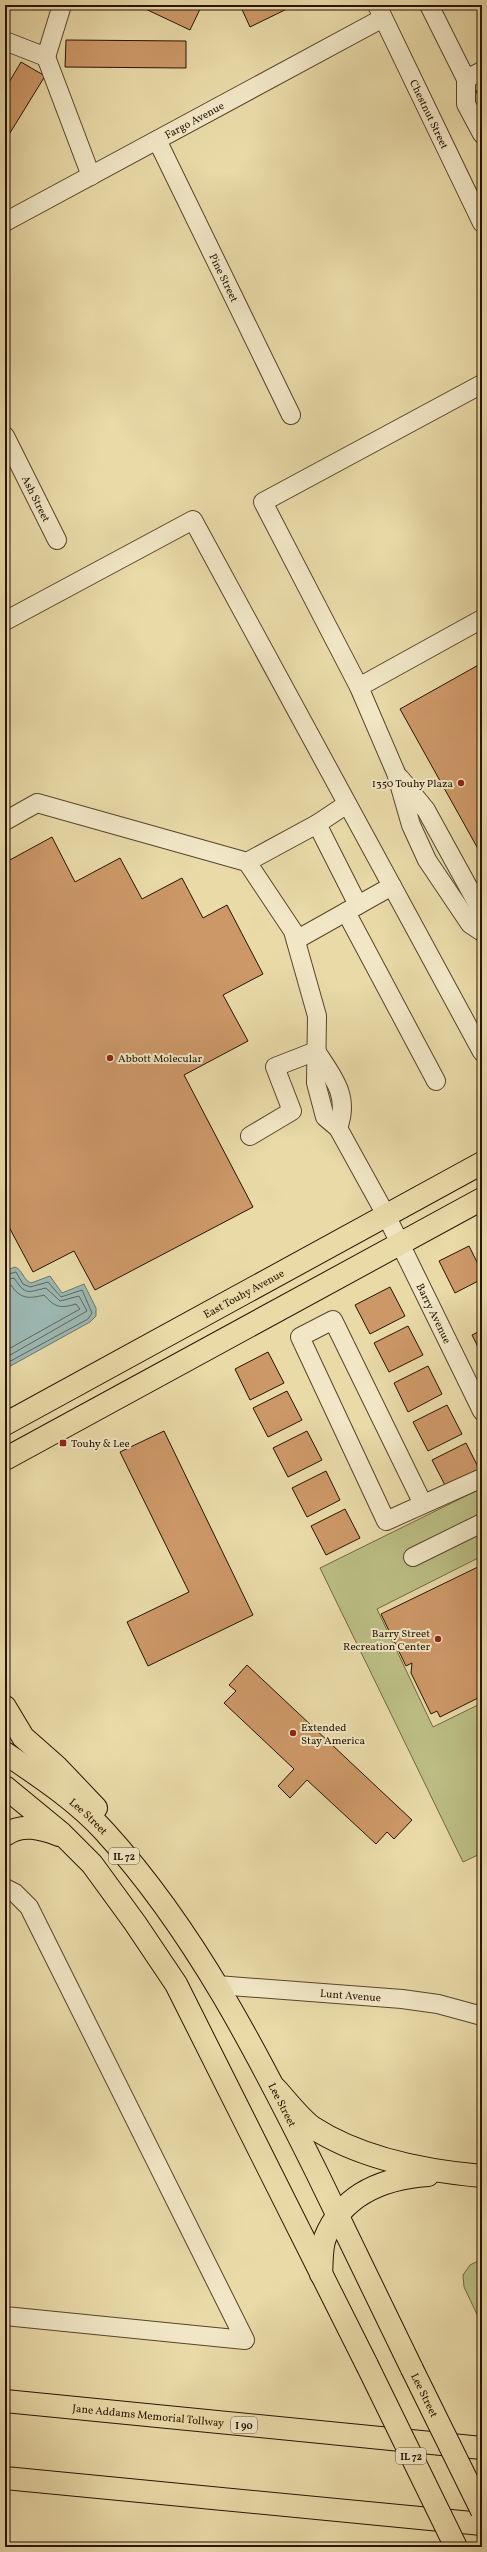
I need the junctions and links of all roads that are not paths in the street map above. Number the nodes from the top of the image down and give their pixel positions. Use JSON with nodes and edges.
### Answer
{"nodes":[{"id":1,"x":62,"y":5,"type":"edge"},
{"id":2,"x":429,"y":5,"type":"edge"},
{"id":3,"x":380,"y":11,"type":"edge"},
{"id":4,"x":5,"y":41,"type":"edge"},
{"id":5,"x":46,"y":57,"type":"junction"},
{"id":6,"x":482,"y":71,"type":"edge"},
{"id":7,"x":466,"y":79,"type":"junction"},
{"id":8,"x":482,"y":134,"type":"edge"},
{"id":9,"x":157,"y":140,"type":"junction"},
{"id":10,"x":91,"y":176,"type":"junction"},
{"id":11,"x":5,"y":222,"type":"edge"},
{"id":12,"x":482,"y":223,"type":"edge"},
{"id":13,"x":482,"y":384,"type":"edge"},
{"id":14,"x":291,"y":415,"type":"dead end"},
{"id":15,"x":5,"y":436,"type":"edge"},
{"id":16,"x":56,"y":540,"type":"dead end"},
{"id":17,"x":482,"y":619,"type":"edge"},
{"id":18,"x":5,"y":621,"type":"edge"},
{"id":19,"x":359,"y":687,"type":"junction"},
{"id":20,"x":396,"y":773,"type":"junction"},
{"id":21,"x":347,"y":804,"type":"junction"},
{"id":22,"x":5,"y":821,"type":"edge"},
{"id":23,"x":317,"y":824,"type":"junction"},
{"id":24,"x":246,"y":862,"type":"junction"},
{"id":25,"x":392,"y":886,"type":"junction"},
{"id":26,"x":352,"y":908,"type":"junction"},
{"id":27,"x":482,"y":912,"type":"edge"},
{"id":28,"x":482,"y":932,"type":"edge"},
{"id":29,"x":296,"y":940,"type":"junction"},
{"id":30,"x":316,"y":1051,"type":"junction"},
{"id":31,"x":482,"y":1052,"type":"edge"},
{"id":32,"x":436,"y":1080,"type":"dead end"},
{"id":33,"x":250,"y":1136,"type":"dead end"},
{"id":34,"x":482,"y":1163,"type":"edge"},
{"id":35,"x":482,"y":1199,"type":"edge"},
{"id":36,"x":386,"y":1215,"type":"junction"},
{"id":37,"x":400,"y":1243,"type":"junction"},
{"id":38,"x":482,"y":1411,"type":"edge"},
{"id":39,"x":5,"y":1424,"type":"edge"},
{"id":40,"x":5,"y":1459,"type":"edge"},
{"id":41,"x":482,"y":1478,"type":"edge"},
{"id":42,"x":423,"y":1504,"type":"junction"},
{"id":43,"x":482,"y":1523,"type":"edge"},
{"id":44,"x":412,"y":1557,"type":"dead end"},
{"id":45,"x":5,"y":1707,"type":"edge"},
{"id":46,"x":5,"y":1753,"type":"edge"},
{"id":47,"x":5,"y":1787,"type":"edge"},
{"id":48,"x":104,"y":1832,"type":"junction"},
{"id":49,"x":5,"y":1835,"type":"edge"},
{"id":50,"x":66,"y":1838,"type":"junction"},
{"id":51,"x":5,"y":1888,"type":"edge"},
{"id":52,"x":216,"y":1985,"type":"junction"},
{"id":53,"x":482,"y":2016,"type":"edge"},
{"id":54,"x":276,"y":2089,"type":"junction"},
{"id":55,"x":452,"y":2174,"type":"junction"},
{"id":56,"x":482,"y":2176,"type":"edge"},
{"id":57,"x":338,"y":2216,"type":"junction"},
{"id":58,"x":321,"y":2274,"type":"junction"},
{"id":59,"x":5,"y":2316,"type":"edge"},
{"id":60,"x":5,"y":2401,"type":"edge"},
{"id":61,"x":482,"y":2448,"type":"edge"},
{"id":62,"x":5,"y":2478,"type":"edge"},
{"id":63,"x":482,"y":2511,"type":"edge"},
{"id":64,"x":482,"y":2524,"type":"edge"},
{"id":65,"x":456,"y":2547,"type":"edge"}],
"edges":[{"from":1,"to":5,"type":"street"},
{"from":2,"to":7,"type":"street"},
{"from":3,"to":9,"type":"street","name":"Fargo Avenue"},
{"from":3,"to":12,"type":"street","name":"Chestnut Street"},
{"from":4,"to":5,"type":"street"},
{"from":5,"to":10,"type":"street"},
{"from":6,"to":7,"type":"street"},
{"from":7,"to":8,"type":"street"},
{"from":9,"to":10,"type":"street","name":"Fargo Avenue"},
{"from":9,"to":14,"type":"street","name":"Pine Street"},
{"from":10,"to":11,"type":"street","name":"Fargo Avenue"},
{"from":13,"to":19,"type":"street"},
{"from":15,"to":16,"type":"street","name":"Ash Street"},
{"from":17,"to":19,"type":"street"},
{"from":18,"to":21,"type":"street"},
{"from":19,"to":20,"type":"street"},
{"from":20,"to":27,"type":"street"},
{"from":20,"to":28,"type":"street"},
{"from":21,"to":23,"type":"street"},
{"from":21,"to":25,"type":"street"},
{"from":22,"to":24,"type":"street"},
{"from":23,"to":24,"type":"street"},
{"from":23,"to":26,"type":"street"},
{"from":24,"to":29,"type":"street","name":"Barry Avenue"},
{"from":25,"to":26,"type":"street"},
{"from":25,"to":31,"type":"street"},
{"from":26,"to":29,"type":"street"},
{"from":26,"to":32,"type":"street"},
{"from":29,"to":30,"type":"street","name":"Barry Avenue"},
{"from":30,"to":33,"type":"street"},
{"from":30,"to":36,"type":"street","name":"Barry Avenue"},
{"from":34,"to":36,"type":"main road","name":"East Touhy Avenue"},
{"from":35,"to":37,"type":"main road"},
{"from":36,"to":37,"type":"street","name":"Barry Avenue"},
{"from":36,"to":39,"type":"main road","name":"East Touhy Avenue"},
{"from":37,"to":38,"type":"street","name":"Barry Avenue"},
{"from":37,"to":40,"type":"main road"},
{"from":41,"to":42,"type":"street"},
{"from":42,"to":42,"type":"street"},
{"from":43,"to":44,"type":"street"},
{"from":45,"to":48,"type":"main road"},
{"from":46,"to":48,"type":"main road","name":"Lee Street","number":"IL 72"},
{"from":47,"to":50,"type":"main road","number":"IL 72"},
{"from":48,"to":52,"type":"main road","name":"Lee Street","number":"IL 72"},
{"from":49,"to":50,"type":"main road"},
{"from":50,"to":58,"type":"main road","number":"IL 72"},
{"from":51,"to":59,"type":"street"},
{"from":52,"to":53,"type":"street","name":"Lunt Avenue"},
{"from":52,"to":54,"type":"main road","name":"Lee Street","number":"IL 72"},
{"from":54,"to":55,"type":"main road"},
{"from":54,"to":57,"type":"main road","name":"Lee Street","number":"IL 72"},
{"from":55,"to":56,"type":"main road"},
{"from":55,"to":57,"type":"main road"},
{"from":57,"to":58,"type":"main road"},
{"from":57,"to":63,"type":"main road","name":"Lee Street","number":"IL 72","bridge":true},
{"from":58,"to":65,"type":"main road","number":"IL 72","bridge":true},
{"from":60,"to":61,"type":"main road","name":"Jane Addams Memorial Tollway","number":"I 90"},
{"from":62,"to":64,"type":"main road"}]}
